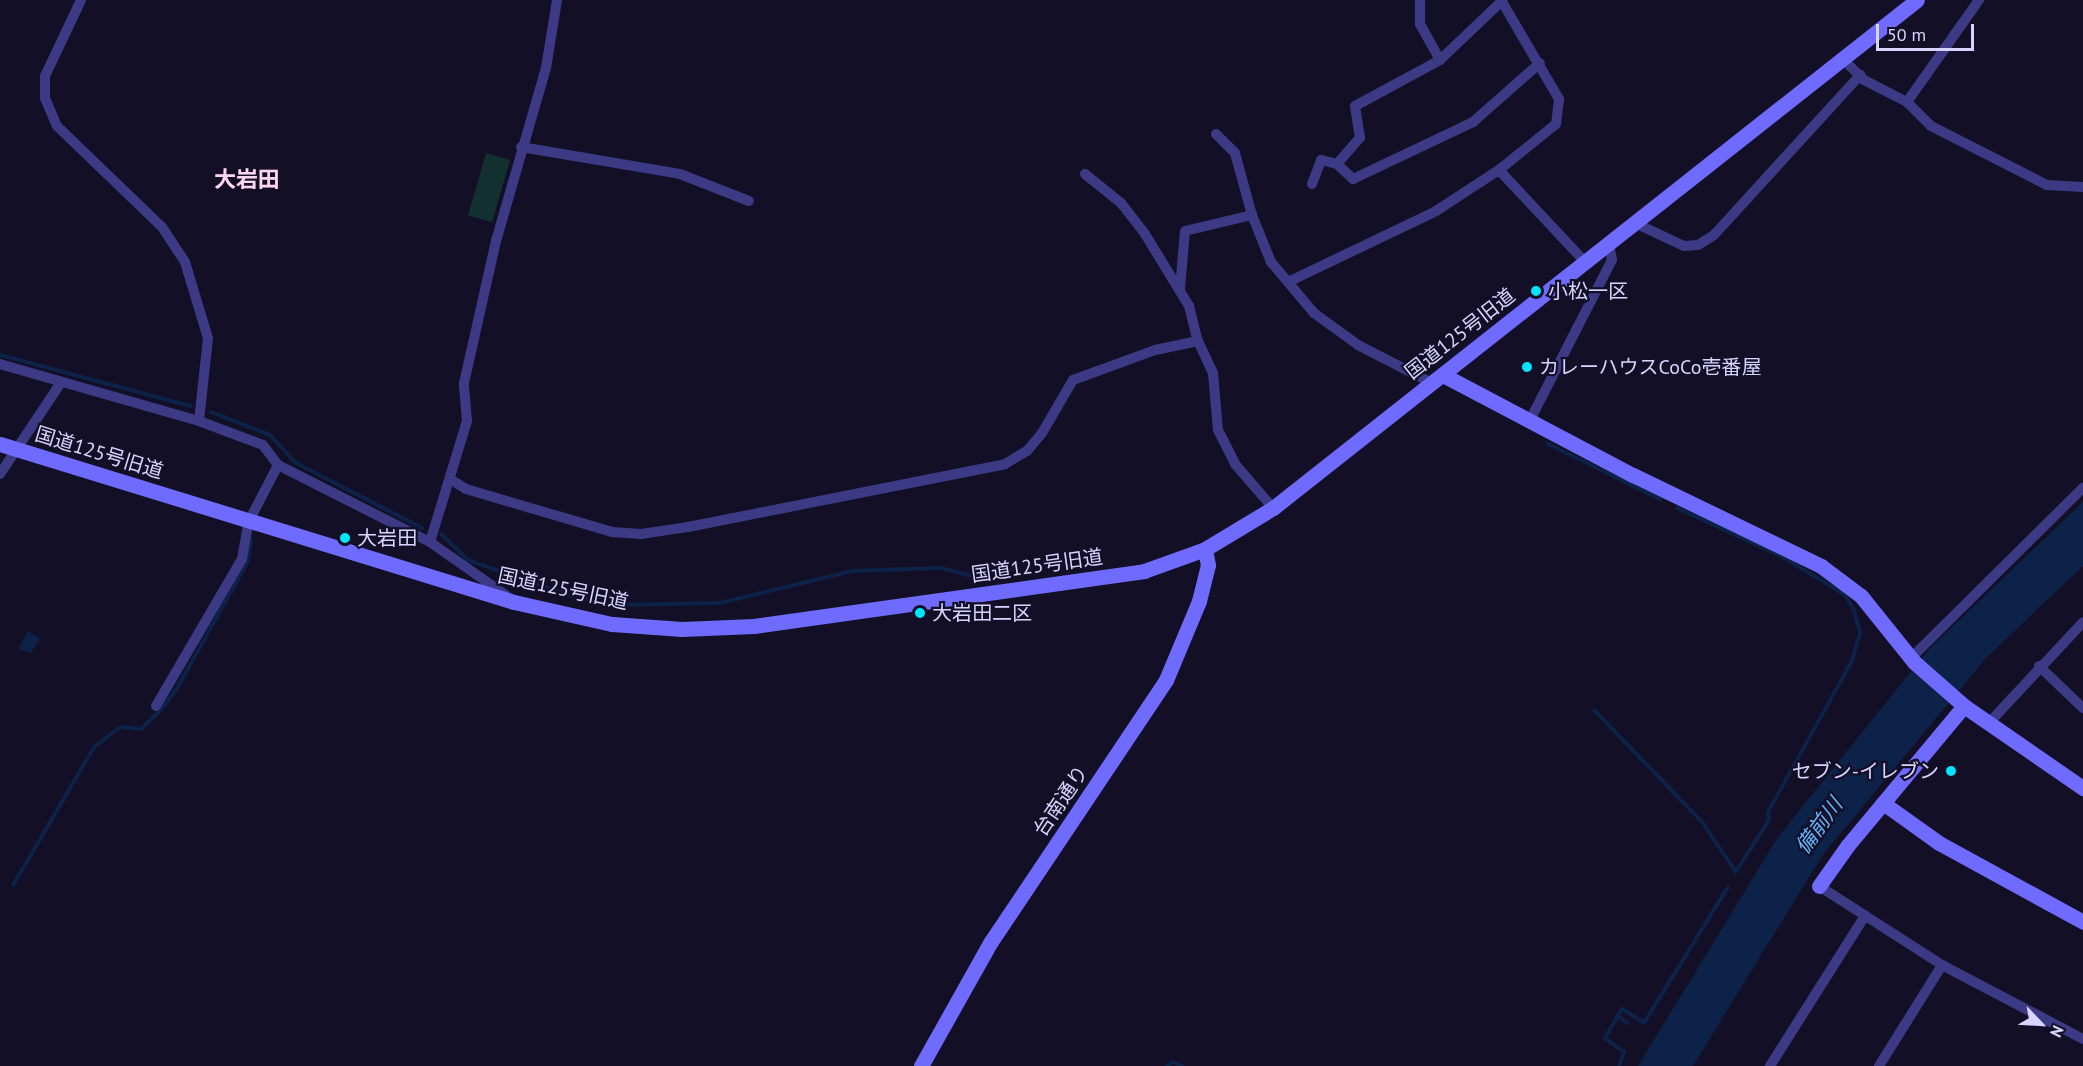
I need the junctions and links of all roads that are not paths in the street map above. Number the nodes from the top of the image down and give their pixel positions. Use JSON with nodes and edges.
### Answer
{"nodes":[{"id":1,"x":81,"y":0,"type":"edge"},
{"id":2,"x":557,"y":0,"type":"edge"},
{"id":3,"x":1420,"y":0,"type":"edge"},
{"id":4,"x":1917,"y":0,"type":"edge"},
{"id":5,"x":1979,"y":0,"type":"edge"},
{"id":6,"x":1501,"y":1,"type":"edge"},
{"id":7,"x":1843,"y":59,"type":"junction"},
{"id":8,"x":1440,"y":60,"type":"junction"},
{"id":9,"x":1540,"y":63,"type":"junction"},
{"id":10,"x":1860,"y":75,"type":"junction"},
{"id":11,"x":1907,"y":102,"type":"junction"},
{"id":12,"x":1216,"y":134,"type":"dead end"},
{"id":13,"x":521,"y":147,"type":"junction"},
{"id":14,"x":1337,"y":164,"type":"junction"},
{"id":15,"x":1499,"y":170,"type":"junction"},
{"id":16,"x":1085,"y":174,"type":"dead end"},
{"id":17,"x":1312,"y":184,"type":"dead end"},
{"id":18,"x":2083,"y":187,"type":"edge"},
{"id":19,"x":749,"y":201,"type":"dead end"},
{"id":20,"x":1252,"y":215,"type":"junction"},
{"id":21,"x":1635,"y":223,"type":"junction"},
{"id":22,"x":1609,"y":243,"type":"junction"},
{"id":23,"x":1585,"y":262,"type":"junction"},
{"id":24,"x":1288,"y":282,"type":"junction"},
{"id":25,"x":1179,"y":290,"type":"junction"},
{"id":26,"x":1198,"y":341,"type":"junction"},
{"id":27,"x":0,"y":364,"type":"edge"},
{"id":28,"x":1437,"y":379,"type":"junction"},
{"id":29,"x":60,"y":384,"type":"junction"},
{"id":30,"x":199,"y":421,"type":"junction"},
{"id":31,"x":1529,"y":422,"type":"junction"},
{"id":32,"x":0,"y":444,"type":"edge"},
{"id":33,"x":16,"y":448,"type":"junction"},
{"id":34,"x":278,"y":465,"type":"junction"},
{"id":35,"x":0,"y":474,"type":"edge"},
{"id":36,"x":450,"y":479,"type":"junction"},
{"id":37,"x":2083,"y":488,"type":"edge"},
{"id":38,"x":1274,"y":508,"type":"junction"},
{"id":39,"x":249,"y":521,"type":"junction"},
{"id":40,"x":430,"y":542,"type":"junction"},
{"id":41,"x":1205,"y":549,"type":"junction"},
{"id":42,"x":514,"y":603,"type":"junction"},
{"id":43,"x":2083,"y":622,"type":"edge"},
{"id":44,"x":1913,"y":660,"type":"junction"},
{"id":45,"x":2039,"y":666,"type":"junction"},
{"id":46,"x":1961,"y":703,"type":"junction"},
{"id":47,"x":156,"y":706,"type":"dead end"},
{"id":48,"x":2083,"y":708,"type":"edge"},
{"id":49,"x":1988,"y":724,"type":"junction"},
{"id":50,"x":2083,"y":788,"type":"edge"},
{"id":51,"x":1883,"y":803,"type":"junction"},
{"id":52,"x":1819,"y":886,"type":"joint"},
{"id":53,"x":1865,"y":916,"type":"junction"},
{"id":54,"x":2083,"y":922,"type":"edge"},
{"id":55,"x":1942,"y":965,"type":"junction"},
{"id":56,"x":2083,"y":1039,"type":"edge"},
{"id":57,"x":921,"y":1066,"type":"edge"},
{"id":58,"x":1770,"y":1066,"type":"edge"},
{"id":59,"x":1879,"y":1066,"type":"edge"}],
"edges":[{"from":1,"to":30,"type":"street"},
{"from":2,"to":13,"type":"street"},
{"from":3,"to":8,"type":"street"},
{"from":4,"to":7,"type":"street","name":"国道125号旧道"},
{"from":5,"to":11,"type":"street"},
{"from":6,"to":8,"type":"street"},
{"from":6,"to":9,"type":"street"},
{"from":7,"to":10,"type":"street"},
{"from":7,"to":21,"type":"street","name":"国道125号旧道"},
{"from":8,"to":14,"type":"street"},
{"from":9,"to":14,"type":"street"},
{"from":9,"to":15,"type":"street"},
{"from":10,"to":11,"type":"street"},
{"from":10,"to":21,"type":"street"},
{"from":11,"to":18,"type":"street"},
{"from":12,"to":20,"type":"street"},
{"from":13,"to":19,"type":"street"},
{"from":13,"to":36,"type":"street"},
{"from":14,"to":17,"type":"street"},
{"from":15,"to":23,"type":"street"},
{"from":15,"to":24,"type":"street"},
{"from":16,"to":25,"type":"street"},
{"from":20,"to":24,"type":"street"},
{"from":20,"to":25,"type":"street"},
{"from":21,"to":22,"type":"street","name":"国道125号旧道"},
{"from":22,"to":23,"type":"street","name":"国道125号旧道"},
{"from":22,"to":31,"type":"street"},
{"from":23,"to":28,"type":"street","name":"国道125号旧道"},
{"from":24,"to":28,"type":"street"},
{"from":25,"to":26,"type":"street"},
{"from":26,"to":36,"type":"street"},
{"from":26,"to":38,"type":"street"},
{"from":27,"to":29,"type":"street"},
{"from":28,"to":31,"type":"street"},
{"from":28,"to":38,"type":"street","name":"国道125号旧道"},
{"from":29,"to":30,"type":"street"},
{"from":29,"to":33,"type":"street"},
{"from":30,"to":34,"type":"street"},
{"from":31,"to":44,"type":"street"},
{"from":32,"to":33,"type":"street","name":"国道125号旧道"},
{"from":33,"to":35,"type":"street"},
{"from":33,"to":39,"type":"street","name":"国道125号旧道"},
{"from":34,"to":39,"type":"street"},
{"from":34,"to":40,"type":"street"},
{"from":36,"to":40,"type":"street"},
{"from":37,"to":44,"type":"street"},
{"from":38,"to":41,"type":"street","name":"国道125号旧道"},
{"from":39,"to":42,"type":"street","name":"国道125号旧道"},
{"from":39,"to":47,"type":"street"},
{"from":40,"to":42,"type":"street"},
{"from":41,"to":42,"type":"street","name":"国道125号旧道"},
{"from":41,"to":57,"type":"street","name":"台南通り"},
{"from":43,"to":45,"type":"street"},
{"from":44,"to":46,"type":"street"},
{"from":45,"to":48,"type":"street"},
{"from":45,"to":49,"type":"street"},
{"from":46,"to":49,"type":"street"},
{"from":46,"to":51,"type":"street"},
{"from":49,"to":50,"type":"street"},
{"from":51,"to":52,"type":"street"},
{"from":51,"to":54,"type":"street"},
{"from":52,"to":53,"type":"street"},
{"from":53,"to":55,"type":"street"},
{"from":53,"to":58,"type":"street"},
{"from":55,"to":56,"type":"street"},
{"from":55,"to":59,"type":"street"}]}
